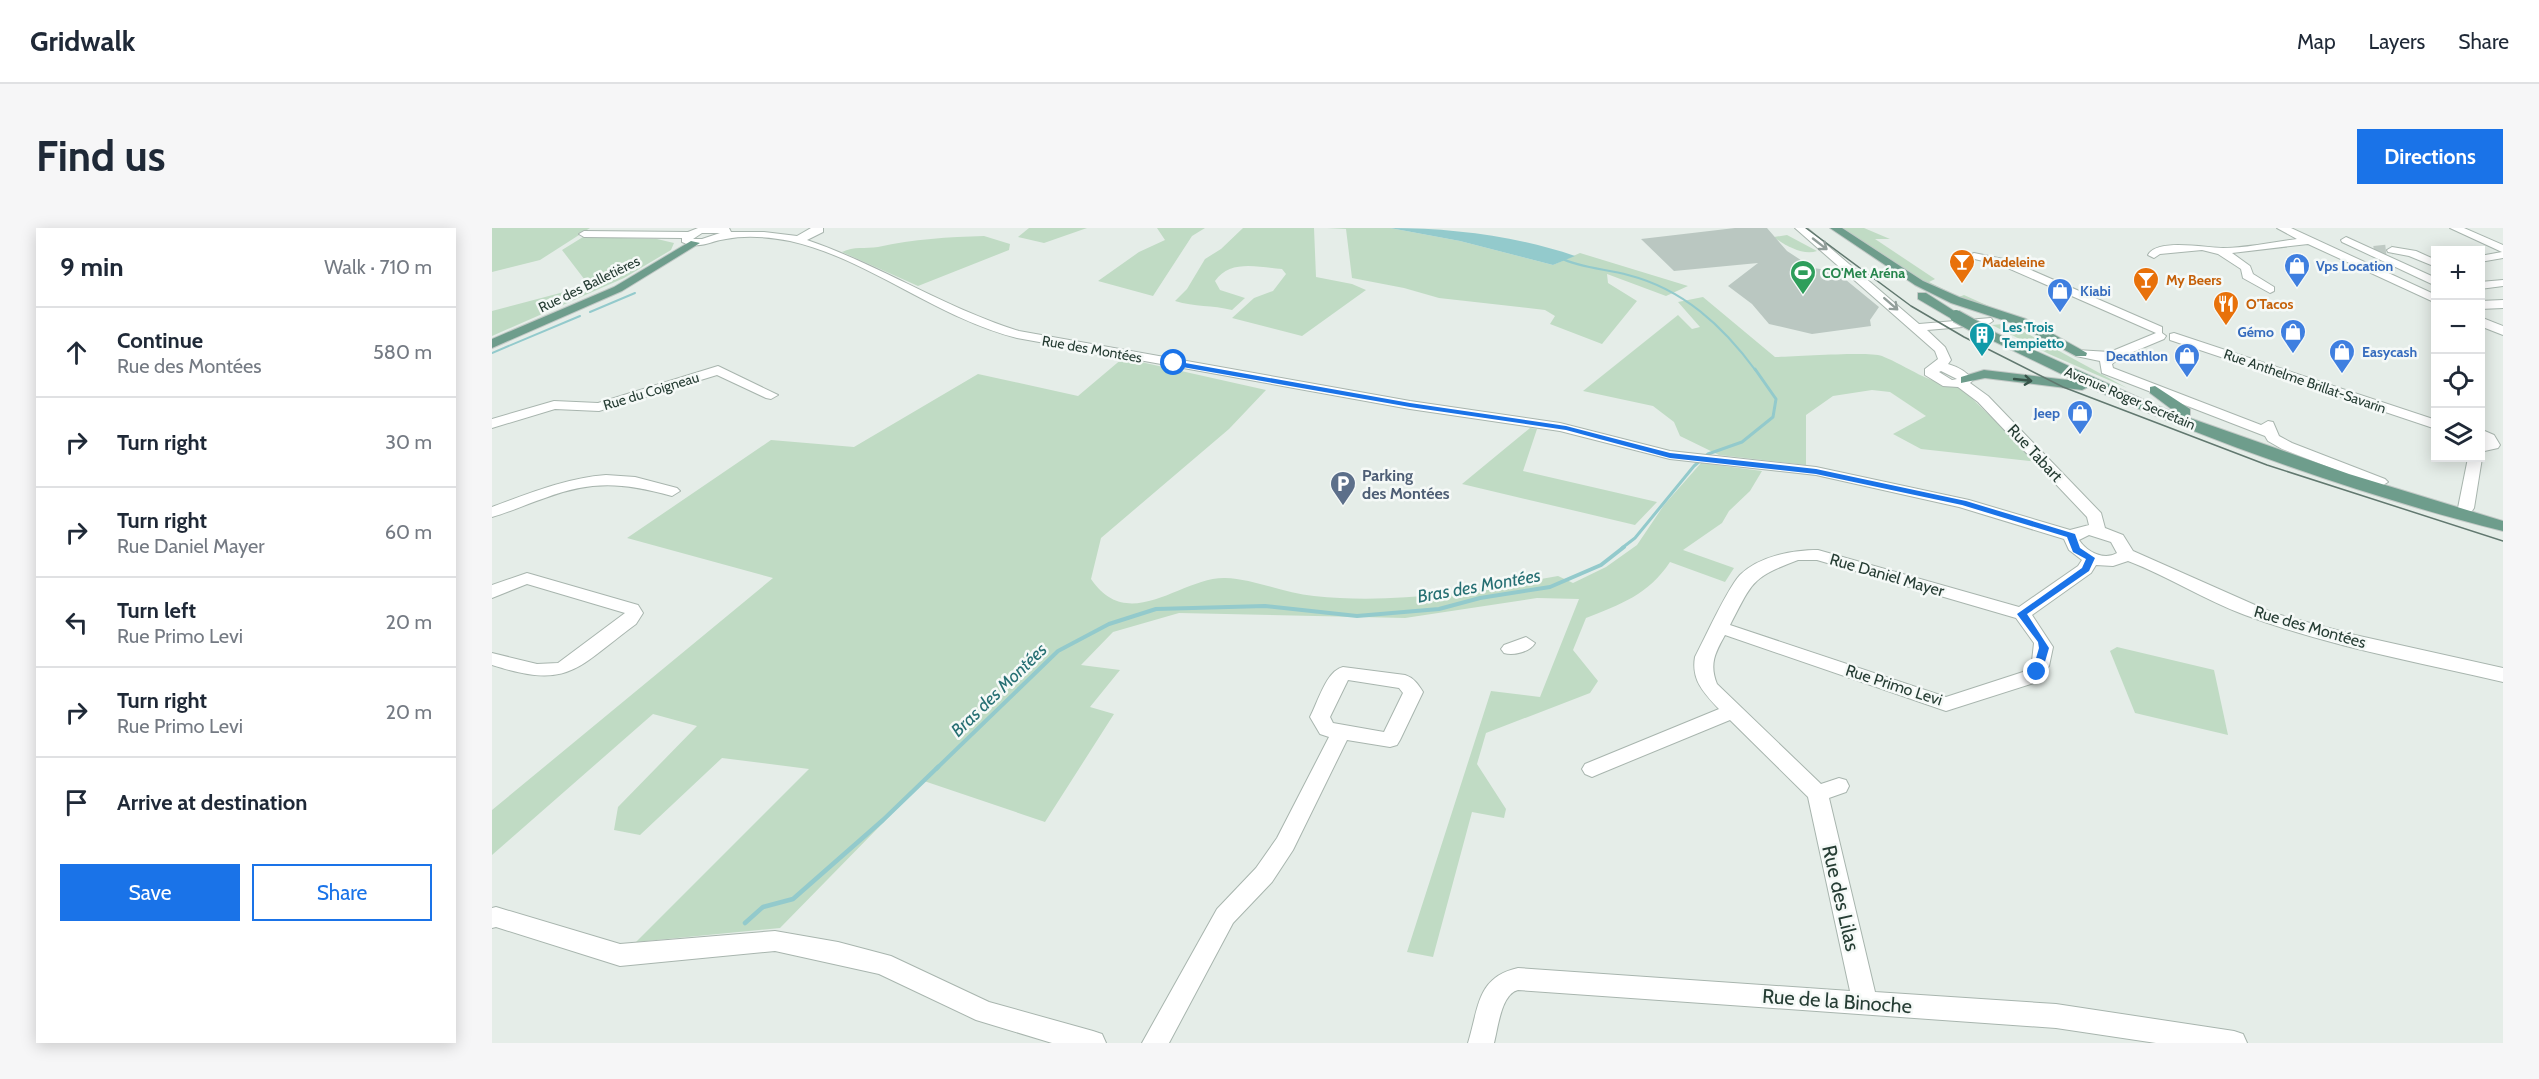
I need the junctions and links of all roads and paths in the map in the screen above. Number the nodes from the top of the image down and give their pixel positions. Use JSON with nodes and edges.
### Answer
{"nodes":[{"id":1,"x":816,"y":228,"type":"edge"},
{"id":2,"x":1800,"y":228,"type":"edge"},
{"id":3,"x":1821,"y":228,"type":"edge"},
{"id":4,"x":1834,"y":228,"type":"edge"},
{"id":5,"x":2282,"y":228,"type":"edge"},
{"id":6,"x":2455,"y":228,"type":"edge"},
{"id":7,"x":719,"y":230,"type":"edge"},
{"id":8,"x":585,"y":234,"type":"dead end"},
{"id":9,"x":693,"y":239,"type":"junction"},
{"id":10,"x":798,"y":240,"type":"junction"},
{"id":11,"x":2346,"y":240,"type":"dead end"},
{"id":12,"x":2310,"y":241,"type":"junction"},
{"id":13,"x":2503,"y":249,"type":"edge"},
{"id":14,"x":2392,"y":250,"type":"tunnel mouth"},
{"id":15,"x":2222,"y":251,"type":"junction"},
{"id":16,"x":2154,"y":255,"type":"dead end"},
{"id":17,"x":2503,"y":255,"type":"edge"},
{"id":18,"x":1974,"y":256,"type":"dead end"},
{"id":19,"x":2485,"y":258,"type":"edge"},
{"id":20,"x":2431,"y":262,"type":"edge"},
{"id":21,"x":2431,"y":281,"type":"edge"},
{"id":22,"x":2503,"y":283,"type":"edge"},
{"id":23,"x":2485,"y":285,"type":"edge"},
{"id":24,"x":2270,"y":289,"type":"dead end"},
{"id":25,"x":2431,"y":298,"type":"edge"},
{"id":26,"x":2503,"y":304,"type":"edge"},
{"id":27,"x":2485,"y":305,"type":"edge"},
{"id":28,"x":1962,"y":316,"type":"junction"},
{"id":29,"x":2485,"y":323,"type":"edge"},
{"id":30,"x":1989,"y":328,"type":"junction"},
{"id":31,"x":1919,"y":330,"type":"junction"},
{"id":32,"x":2503,"y":331,"type":"edge"},
{"id":33,"x":2159,"y":333,"type":"junction"},
{"id":34,"x":492,"y":344,"type":"edge"},
{"id":35,"x":2081,"y":353,"type":"joint"},
{"id":36,"x":2115,"y":356,"type":"junction"},
{"id":37,"x":1964,"y":382,"type":"junction"},
{"id":38,"x":2155,"y":390,"type":"junction"},
{"id":39,"x":771,"y":395,"type":"dead end"},
{"id":40,"x":2189,"y":414,"type":"junction"},
{"id":41,"x":2431,"y":423,"type":"edge"},
{"id":42,"x":492,"y":424,"type":"edge"},
{"id":43,"x":2277,"y":455,"type":"junction"},
{"id":44,"x":2474,"y":462,"type":"edge"},
{"id":45,"x":2380,"y":482,"type":"junction"},
{"id":46,"x":672,"y":491,"type":"dead end"},
{"id":47,"x":492,"y":512,"type":"edge"},
{"id":48,"x":2465,"y":512,"type":"junction"},
{"id":49,"x":2503,"y":518,"type":"edge"},
{"id":50,"x":2503,"y":526,"type":"edge"},
{"id":51,"x":2098,"y":531,"type":"junction"},
{"id":52,"x":2072,"y":536,"type":"junction"},
{"id":53,"x":2126,"y":554,"type":"junction"},
{"id":54,"x":2091,"y":558,"type":"junction"},
{"id":55,"x":492,"y":592,"type":"edge"},
{"id":56,"x":2022,"y":614,"type":"junction"},
{"id":57,"x":1722,"y":628,"type":"junction"},
{"id":58,"x":492,"y":659,"type":"edge"},
{"id":59,"x":2503,"y":675,"type":"edge"},
{"id":60,"x":1733,"y":711,"type":"junction"},
{"id":61,"x":1341,"y":732,"type":"junction"},
{"id":62,"x":1592,"y":769,"type":"dead end"},
{"id":63,"x":1839,"y":786,"type":"dead end"},
{"id":64,"x":1818,"y":794,"type":"junction"},
{"id":65,"x":492,"y":918,"type":"edge"},
{"id":66,"x":1865,"y":1002,"type":"junction"},
{"id":67,"x":1093,"y":1043,"type":"edge"},
{"id":68,"x":1155,"y":1043,"type":"edge"},
{"id":69,"x":1481,"y":1043,"type":"edge"},
{"id":70,"x":2234,"y":1043,"type":"edge"}],
"edges":[{"from":1,"to":10,"type":"street"},
{"from":2,"to":31,"type":"street","one_way":true},
{"from":3,"to":28,"type":"main road","name":"Avenue Roger Secrétain"},
{"from":4,"to":28,"type":"main road","name":"Avenue Roger Secrétain"},
{"from":4,"to":35,"type":"main road"},
{"from":5,"to":12,"type":"street"},
{"from":6,"to":13,"type":"street"},
{"from":7,"to":9,"type":"street","name":"Rue des Montées"},
{"from":7,"to":10,"type":"street","name":"Rue des Montées"},
{"from":8,"to":9,"type":"street","name":"Rue des Montées"},
{"from":9,"to":34,"type":"main road","name":"Rue des Balletières"},
{"from":10,"to":52,"type":"street","name":"Rue des Montées"},
{"from":11,"to":21,"type":"street"},
{"from":12,"to":15,"type":"street"},
{"from":12,"to":25,"type":"street"},
{"from":14,"to":20,"type":"street"},
{"from":15,"to":16,"type":"street"},
{"from":15,"to":24,"type":"street"},
{"from":17,"to":19,"type":"street"},
{"from":18,"to":33,"type":"street"},
{"from":22,"to":23,"type":"street"},
{"from":26,"to":27,"type":"street"},
{"from":28,"to":30,"type":"main road","name":"Avenue Roger Secrétain","bridge":true},
{"from":29,"to":32,"type":"street"},
{"from":30,"to":31,"type":"street"},
{"from":30,"to":40,"type":"main road","name":"Avenue Roger Secrétain"},
{"from":30,"to":43,"type":"main road","name":"Avenue Roger Secrétain"},
{"from":31,"to":37,"type":"street","name":"Rue Tabart"},
{"from":33,"to":36,"type":"street"},
{"from":33,"to":41,"type":"street","name":"Rue Anthelme Brillat-Savarin"},
{"from":35,"to":36,"type":"street","name":"Avenue Roger Secrétain"},
{"from":36,"to":38,"type":"street","name":"Avenue Roger Secrétain"},
{"from":37,"to":43,"type":"main road","one_way":true},
{"from":37,"to":51,"type":"street","name":"Rue Tabart"},
{"from":38,"to":40,"type":"main road"},
{"from":38,"to":45,"type":"street","name":"Avenue Roger Secrétain"},
{"from":39,"to":42,"type":"street","name":"Rue du Coigneau"},
{"from":40,"to":45,"type":"main road","name":"Avenue Roger Secrétain"},
{"from":43,"to":48,"type":"main road","name":"Avenue Roger Secrétain"},
{"from":44,"to":48,"type":"street"},
{"from":45,"to":48,"type":"main road","name":"Avenue Roger Secrétain"},
{"from":46,"to":47,"type":"street"},
{"from":48,"to":49,"type":"main road","name":"Avenue Roger Secrétain"},
{"from":48,"to":50,"type":"main road","name":"Avenue Roger Secrétain"},
{"from":51,"to":52,"type":"street"},
{"from":51,"to":53,"type":"street"},
{"from":52,"to":54,"type":"street"},
{"from":53,"to":54,"type":"street"},
{"from":53,"to":59,"type":"street","name":"Rue des Montées"},
{"from":54,"to":56,"type":"street"},
{"from":55,"to":58,"type":"street"},
{"from":56,"to":57,"type":"street","name":"Rue Daniel Mayer"},
{"from":56,"to":57,"type":"street","name":"Rue Primo Levi"},
{"from":57,"to":60,"type":"street","name":"Rue Daniel Mayer"},
{"from":60,"to":62,"type":"street"},
{"from":60,"to":64,"type":"street"},
{"from":61,"to":61,"type":"street"},
{"from":61,"to":68,"type":"street"},
{"from":63,"to":64,"type":"street"},
{"from":64,"to":66,"type":"street","name":"Rue des Lilas"},
{"from":65,"to":67,"type":"street"},
{"from":66,"to":69,"type":"street","name":"Rue de la Binoche"},
{"from":66,"to":70,"type":"street","name":"Rue de la Binoche"}]}
